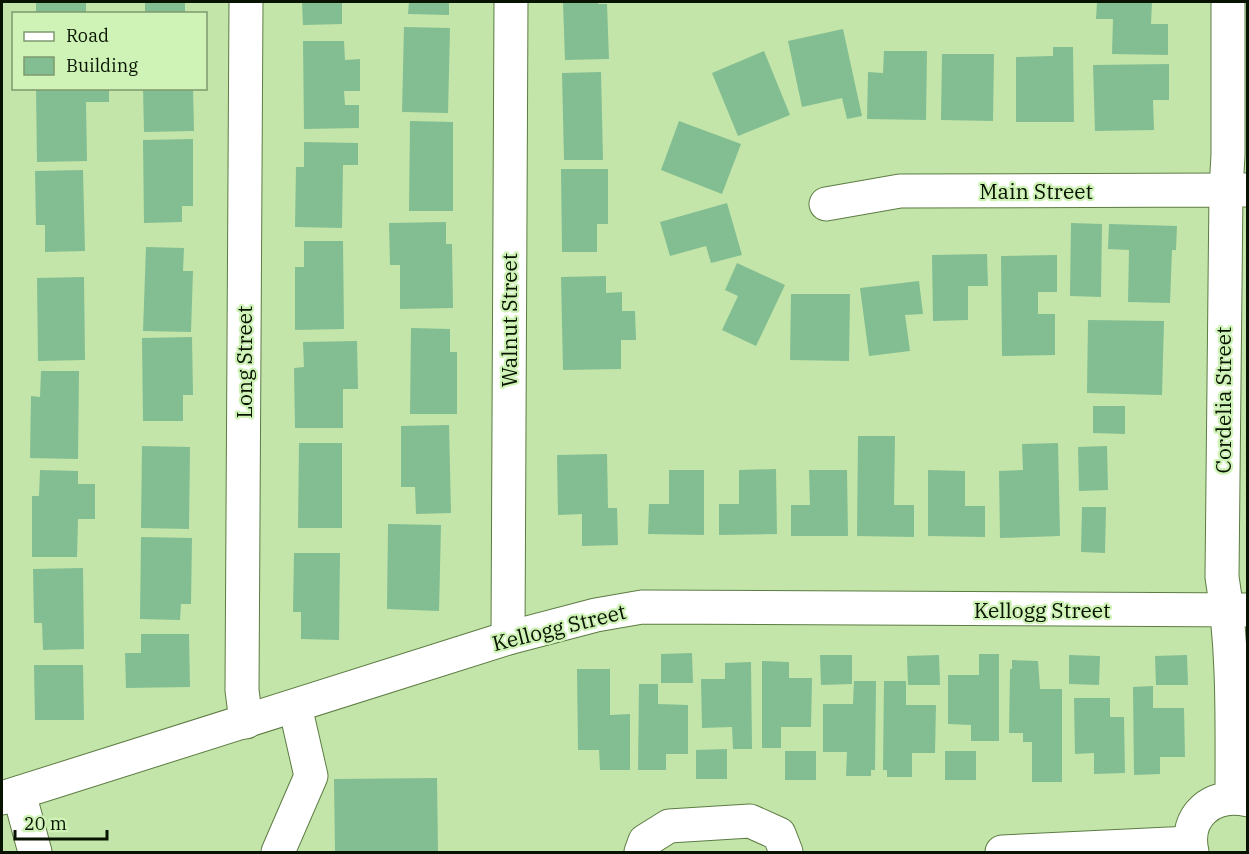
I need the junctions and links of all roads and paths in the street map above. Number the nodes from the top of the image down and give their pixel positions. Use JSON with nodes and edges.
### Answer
{"nodes":[{"id":1,"x":246,"y":2,"type":"edge"},
{"id":2,"x":511,"y":2,"type":"edge"},
{"id":3,"x":1228,"y":2,"type":"edge"},
{"id":4,"x":1237,"y":190,"type":"edge"},
{"id":5,"x":826,"y":204,"type":"dead end"},
{"id":6,"x":1238,"y":610,"type":"edge"},
{"id":7,"x":508,"y":638,"type":"junction"},
{"id":8,"x":295,"y":706,"type":"junction"},
{"id":9,"x":246,"y":722,"type":"junction"},
{"id":10,"x":10,"y":795,"type":"edge"},
{"id":11,"x":1240,"y":799,"type":"edge"},
{"id":12,"x":1191,"y":848,"type":"edge"},
{"id":13,"x":35,"y":852,"type":"edge"},
{"id":14,"x":278,"y":852,"type":"edge"},
{"id":15,"x":641,"y":852,"type":"edge"},
{"id":16,"x":786,"y":852,"type":"edge"},
{"id":17,"x":1002,"y":852,"type":"edge"}],
"edges":[{"from":1,"to":9,"type":"street","name":"Long Street"},
{"from":2,"to":7,"type":"street","name":"Walnut Street"},
{"from":3,"to":4,"type":"street","name":"Cordelia Street"},
{"from":4,"to":5,"type":"street","name":"Main Street"},
{"from":4,"to":6,"type":"street","name":"Cordelia Street"},
{"from":6,"to":7,"type":"street","name":"Kellogg Street"},
{"from":6,"to":11,"type":"street","name":"Cordelia Street"},
{"from":7,"to":8,"type":"street","name":"Kellogg Street"},
{"from":8,"to":9,"type":"street","name":"Kellogg Street"},
{"from":8,"to":14,"type":"street"},
{"from":9,"to":10,"type":"street","name":"Kellogg Street"},
{"from":10,"to":13,"type":"street"},
{"from":11,"to":12,"type":"street","name":"Cordelia Street"},
{"from":12,"to":17,"type":"street"},
{"from":15,"to":16,"type":"street"}]}
